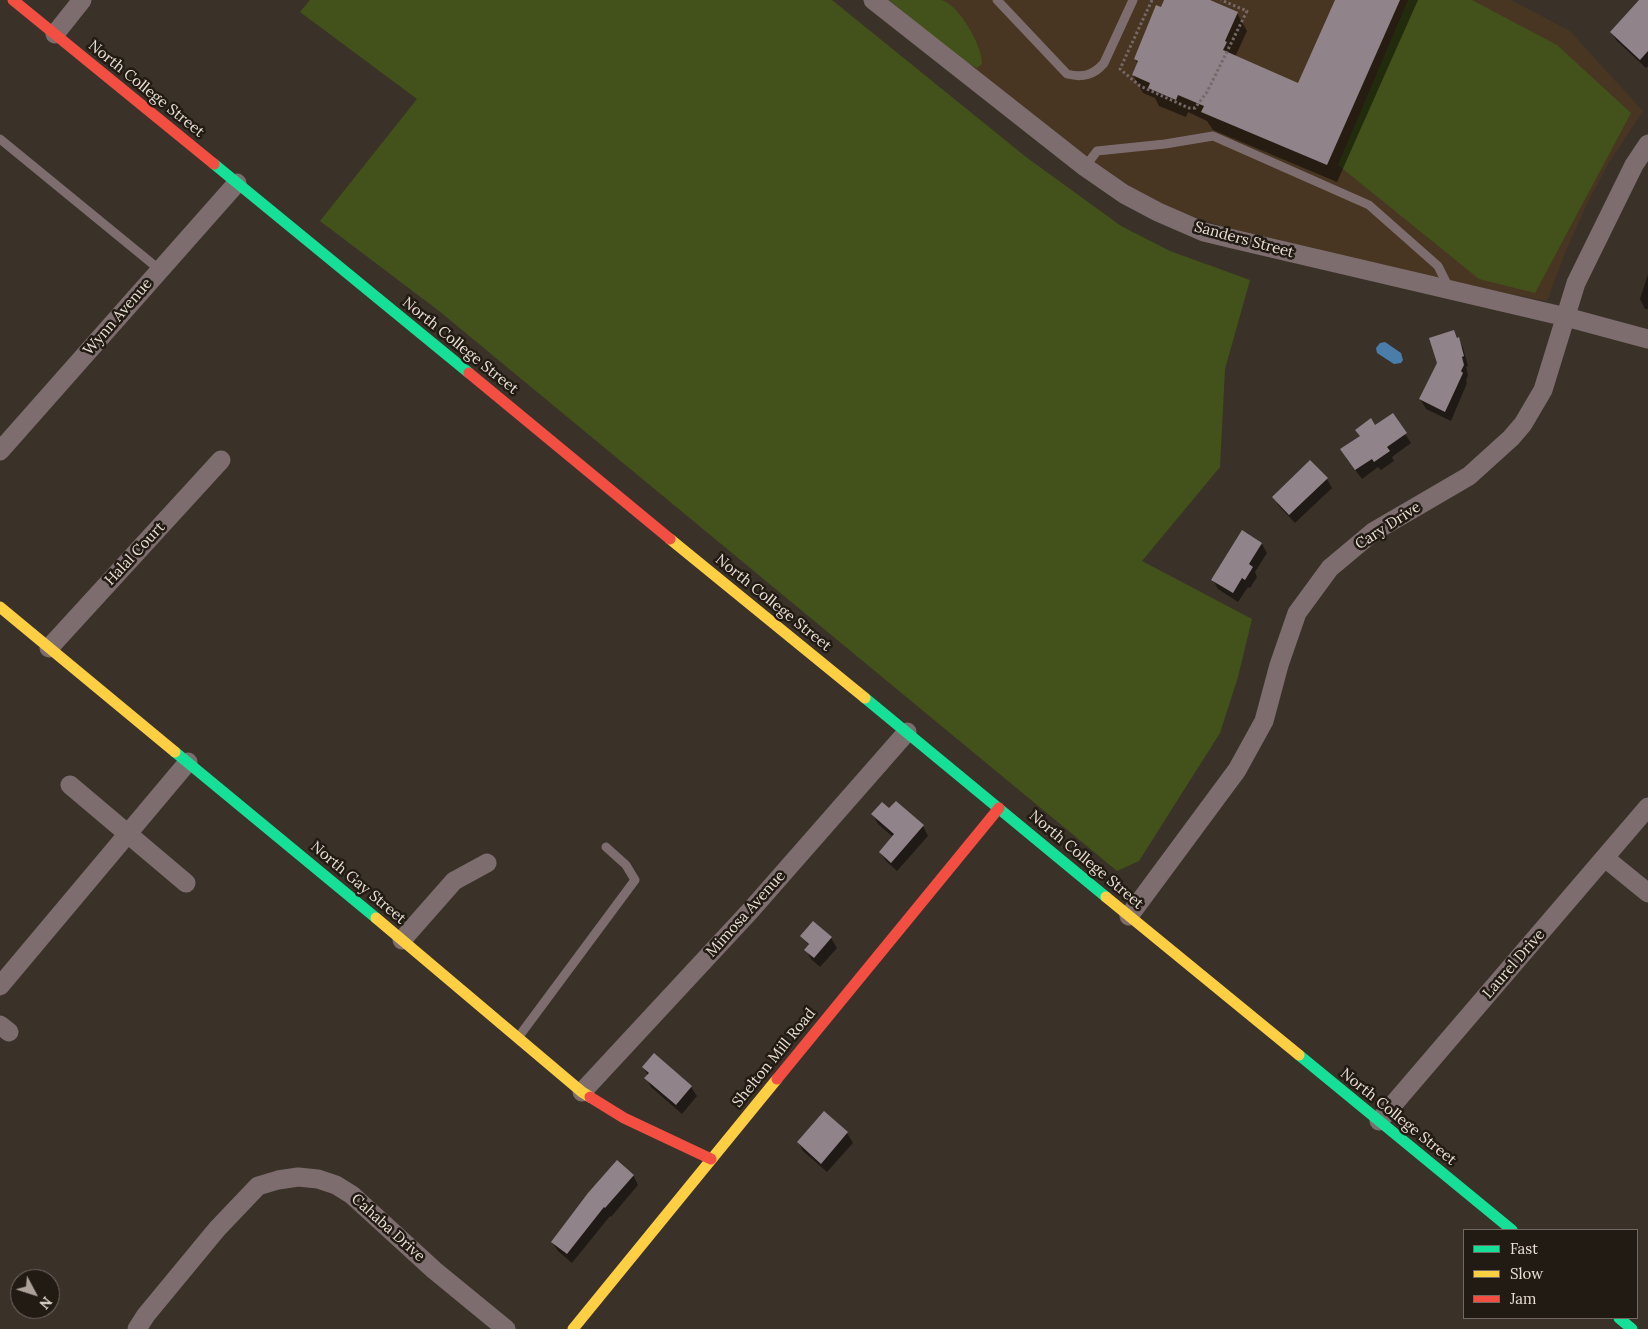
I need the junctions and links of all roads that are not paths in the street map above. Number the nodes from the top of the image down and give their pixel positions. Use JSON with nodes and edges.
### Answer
{"nodes":[{"id":1,"x":13,"y":0,"type":"edge"},
{"id":2,"x":82,"y":0,"type":"edge"},
{"id":3,"x":872,"y":0,"type":"edge"},
{"id":4,"x":997,"y":0,"type":"edge"},
{"id":5,"x":1133,"y":0,"type":"edge"},
{"id":6,"x":55,"y":34,"type":"junction"},
{"id":7,"x":0,"y":139,"type":"edge"},
{"id":8,"x":1648,"y":144,"type":"edge"},
{"id":9,"x":1086,"y":167,"type":"junction"},
{"id":10,"x":237,"y":183,"type":"junction"},
{"id":11,"x":160,"y":270,"type":"junction"},
{"id":12,"x":1451,"y":290,"type":"junction"},
{"id":13,"x":1566,"y":317,"type":"junction"},
{"id":14,"x":1648,"y":338,"type":"edge"},
{"id":15,"x":0,"y":451,"type":"edge"},
{"id":16,"x":221,"y":460,"type":"dead end"},
{"id":17,"x":0,"y":607,"type":"edge"},
{"id":18,"x":48,"y":648,"type":"junction"},
{"id":19,"x":907,"y":732,"type":"junction"},
{"id":20,"x":188,"y":762,"type":"junction"},
{"id":21,"x":70,"y":784,"type":"dead end"},
{"id":22,"x":1648,"y":807,"type":"edge"},
{"id":23,"x":999,"y":808,"type":"junction"},
{"id":24,"x":128,"y":834,"type":"junction"},
{"id":25,"x":606,"y":847,"type":"dead end"},
{"id":26,"x":1605,"y":858,"type":"junction"},
{"id":27,"x":487,"y":863,"type":"dead end"},
{"id":28,"x":186,"y":883,"type":"dead end"},
{"id":29,"x":1648,"y":893,"type":"edge"},
{"id":30,"x":1129,"y":916,"type":"junction"},
{"id":31,"x":402,"y":940,"type":"junction"},
{"id":32,"x":0,"y":986,"type":"edge"},
{"id":33,"x":518,"y":1038,"type":"junction"},
{"id":34,"x":582,"y":1092,"type":"junction"},
{"id":35,"x":1379,"y":1121,"type":"junction"},
{"id":36,"x":711,"y":1159,"type":"junction"},
{"id":37,"x":1511,"y":1229,"type":"edge"},
{"id":38,"x":1620,"y":1319,"type":"edge"},
{"id":39,"x":137,"y":1329,"type":"edge"},
{"id":40,"x":506,"y":1329,"type":"edge"},
{"id":41,"x":573,"y":1329,"type":"edge"},
{"id":42,"x":1632,"y":1329,"type":"edge"}],
"edges":[{"from":1,"to":6,"type":"main road","name":"North College Street"},
{"from":2,"to":6,"type":"street"},
{"from":3,"to":9,"type":"street","name":"Sanders Street"},
{"from":4,"to":5,"type":"lane"},
{"from":6,"to":10,"type":"main road","name":"North College Street"},
{"from":7,"to":11,"type":"lane"},
{"from":8,"to":13,"type":"street","name":"Cary Drive"},
{"from":9,"to":12,"type":"street","name":"Sanders Street"},
{"from":9,"to":12,"type":"lane"},
{"from":10,"to":11,"type":"street","name":"Wynn Avenue"},
{"from":10,"to":19,"type":"main road","name":"North College Street"},
{"from":11,"to":15,"type":"street","name":"Wynn Avenue"},
{"from":12,"to":13,"type":"street","name":"Sanders Street"},
{"from":13,"to":14,"type":"street","name":"Sanders Street"},
{"from":13,"to":30,"type":"street","name":"Cary Drive"},
{"from":16,"to":18,"type":"street","name":"Halal Court"},
{"from":17,"to":18,"type":"main road","name":"North Gay Street"},
{"from":18,"to":20,"type":"main road","name":"North Gay Street"},
{"from":19,"to":23,"type":"main road","name":"North College Street"},
{"from":19,"to":34,"type":"street","name":"Mimosa Avenue"},
{"from":20,"to":24,"type":"street"},
{"from":20,"to":31,"type":"main road","name":"North Gay Street"},
{"from":21,"to":24,"type":"street"},
{"from":22,"to":26,"type":"street","name":"Laurel Drive"},
{"from":23,"to":30,"type":"main road","name":"North College Street"},
{"from":23,"to":36,"type":"main road","name":"Shelton Mill Road"},
{"from":24,"to":28,"type":"street"},
{"from":24,"to":32,"type":"street"},
{"from":25,"to":33,"type":"lane"},
{"from":26,"to":29,"type":"street"},
{"from":26,"to":35,"type":"street","name":"Laurel Drive"},
{"from":27,"to":31,"type":"street"},
{"from":30,"to":35,"type":"main road","name":"North College Street"},
{"from":31,"to":33,"type":"main road","name":"North Gay Street"},
{"from":33,"to":34,"type":"main road","name":"North Gay Street"},
{"from":34,"to":36,"type":"main road","name":"North Gay Street"},
{"from":35,"to":37,"type":"main road","name":"North College Street"},
{"from":36,"to":41,"type":"main road","name":"Shelton Mill Road"},
{"from":38,"to":42,"type":"main road"},
{"from":39,"to":40,"type":"street","name":"Cahaba Drive"}]}
